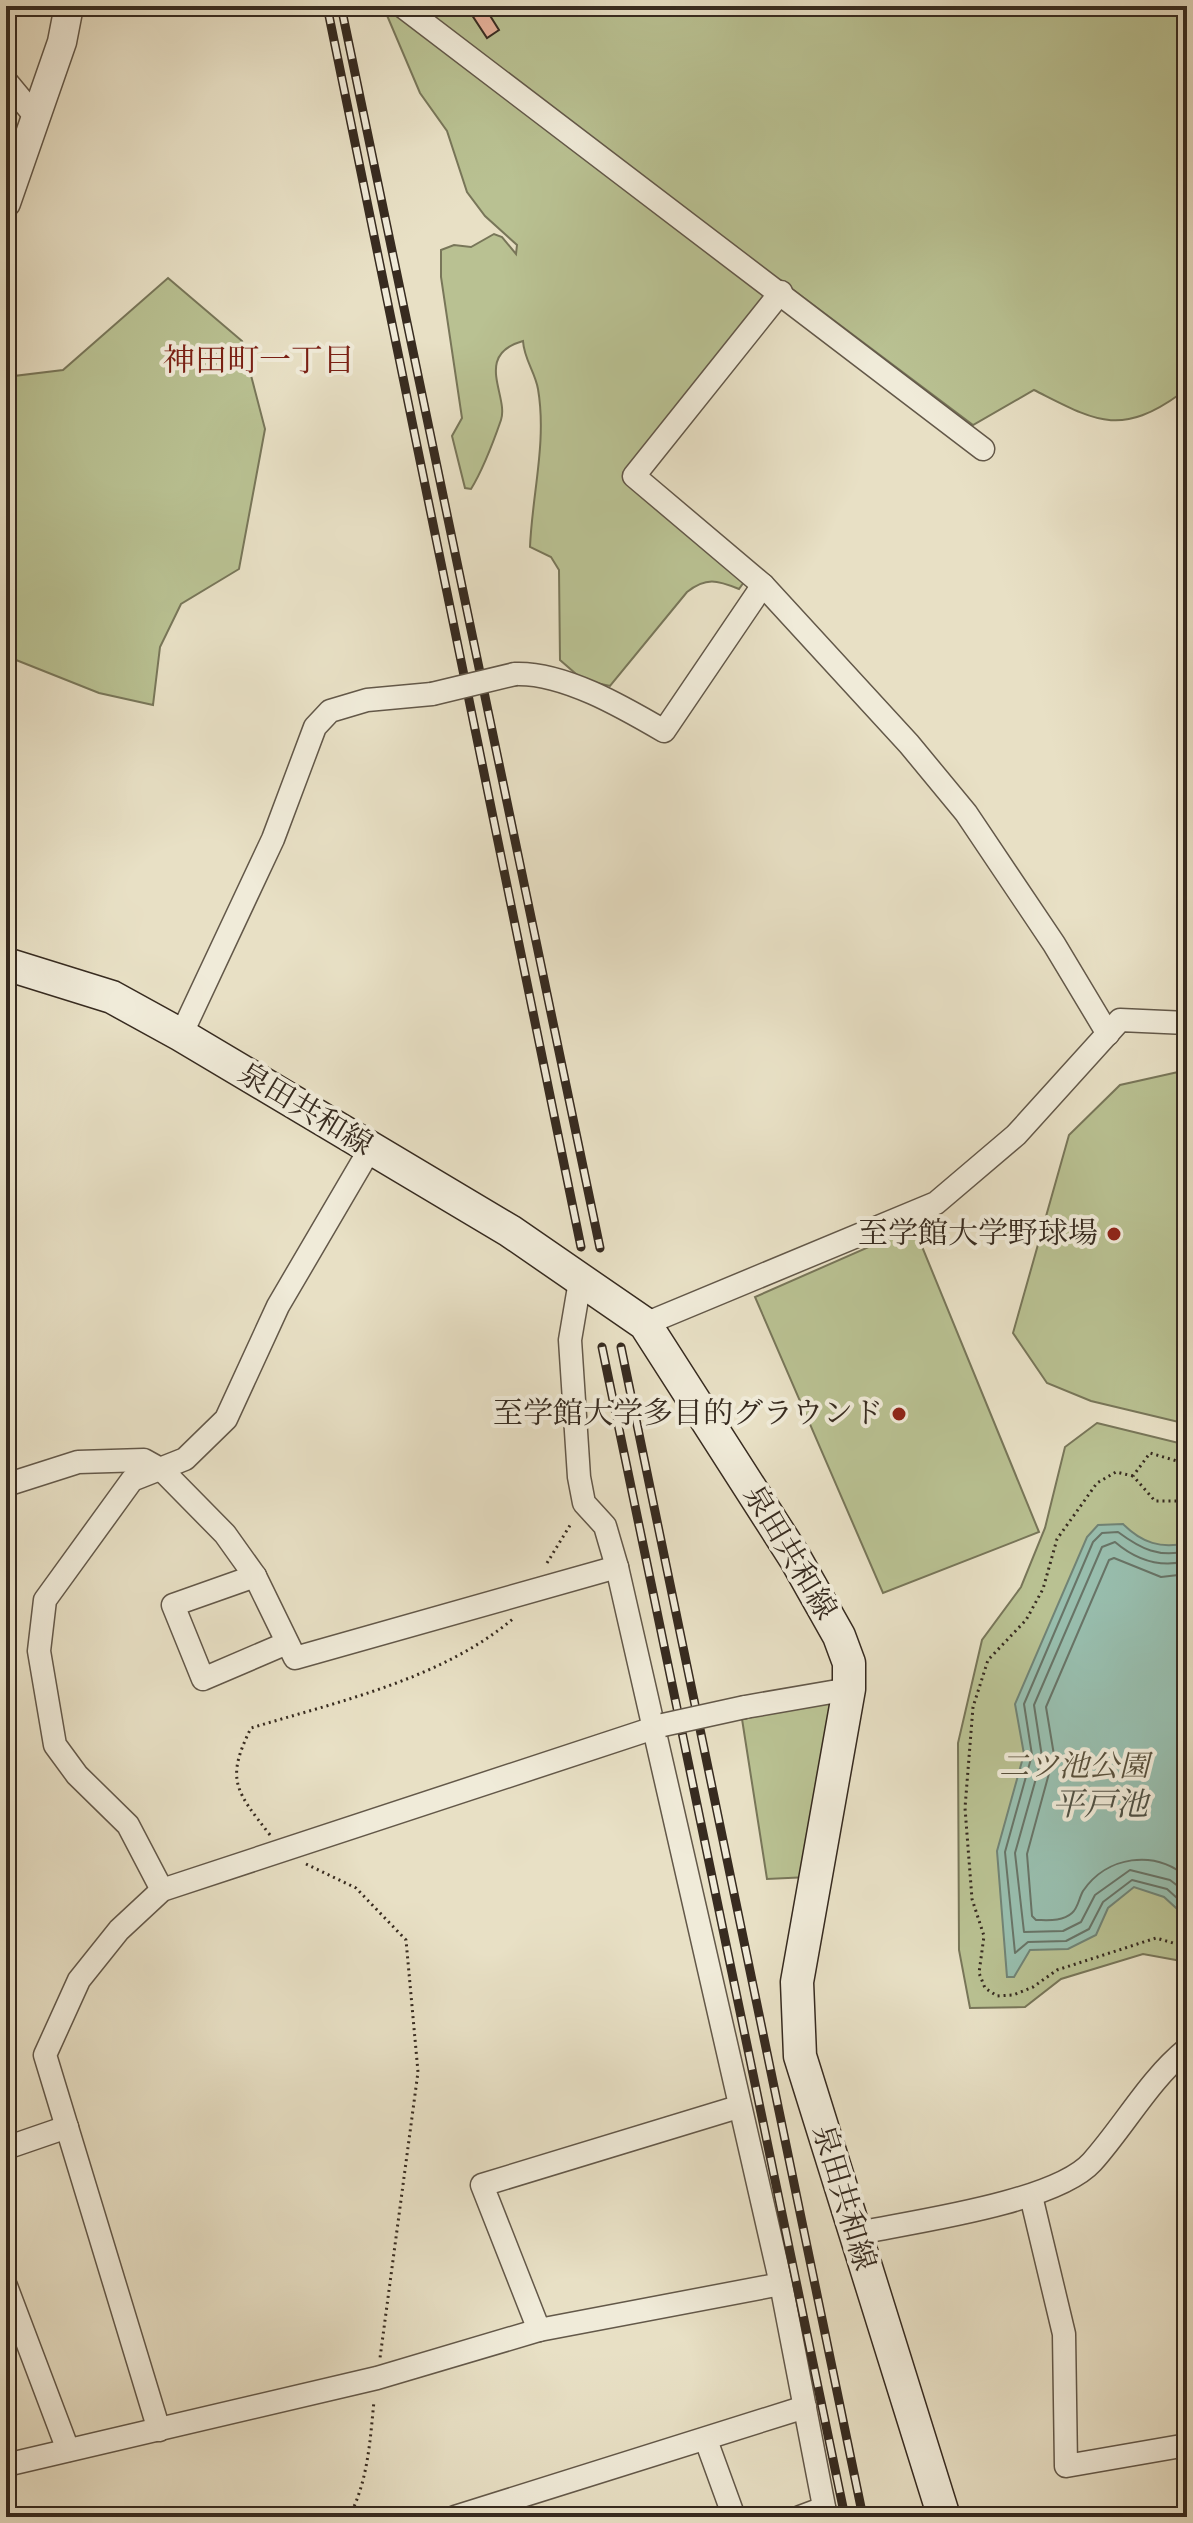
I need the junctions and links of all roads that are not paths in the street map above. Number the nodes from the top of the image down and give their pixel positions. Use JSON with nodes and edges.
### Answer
{"nodes":[{"id":1,"x":69,"y":6,"type":"edge"},
{"id":2,"x":402,"y":6,"type":"edge"},
{"id":3,"x":6,"y":81,"type":"edge"},
{"id":4,"x":35,"y":116,"type":"junction"},
{"id":5,"x":6,"y":203,"type":"edge"},
{"id":6,"x":781,"y":292,"type":"junction"},
{"id":7,"x":983,"y":449,"type":"dead end"},
{"id":8,"x":763,"y":585,"type":"junction"},
{"id":9,"x":6,"y":964,"type":"edge"},
{"id":10,"x":1187,"y":1023,"type":"edge"},
{"id":11,"x":1108,"y":1034,"type":"junction"},
{"id":12,"x":181,"y":1035,"type":"junction"},
{"id":13,"x":370,"y":1149,"type":"junction"},
{"id":14,"x":580,"y":1281,"type":"junction"},
{"id":15,"x":645,"y":1324,"type":"junction"},
{"id":16,"x":162,"y":1470,"type":"junction"},
{"id":17,"x":6,"y":1485,"type":"edge"},
{"id":18,"x":617,"y":1567,"type":"junction"},
{"id":19,"x":255,"y":1576,"type":"junction"},
{"id":20,"x":287,"y":1643,"type":"junction"},
{"id":21,"x":849,"y":1689,"type":"junction"},
{"id":22,"x":658,"y":1727,"type":"junction"},
{"id":23,"x":162,"y":1890,"type":"junction"},
{"id":24,"x":1187,"y":2049,"type":"edge"},
{"id":25,"x":738,"y":2107,"type":"junction"},
{"id":26,"x":67,"y":2127,"type":"junction"},
{"id":27,"x":6,"y":2148,"type":"edge"},
{"id":28,"x":1031,"y":2196,"type":"junction"},
{"id":29,"x":853,"y":2234,"type":"junction"},
{"id":30,"x":781,"y":2284,"type":"junction"},
{"id":31,"x":6,"y":2286,"type":"edge"},
{"id":32,"x":539,"y":2330,"type":"junction"},
{"id":33,"x":805,"y":2407,"type":"junction"},
{"id":34,"x":159,"y":2430,"type":"junction"},
{"id":35,"x":706,"y":2440,"type":"junction"},
{"id":36,"x":1187,"y":2445,"type":"edge"},
{"id":37,"x":68,"y":2450,"type":"junction"},
{"id":38,"x":6,"y":2465,"type":"edge"},
{"id":39,"x":825,"y":2512,"type":"edge"},
{"id":40,"x":455,"y":2517,"type":"edge"},
{"id":41,"x":734,"y":2517,"type":"edge"},
{"id":42,"x":800,"y":2517,"type":"edge"},
{"id":43,"x":944,"y":2517,"type":"edge"}],
"edges":[{"from":1,"to":4,"type":"street"},
{"from":2,"to":6,"type":"street"},
{"from":3,"to":4,"type":"street"},
{"from":4,"to":5,"type":"street"},
{"from":6,"to":7,"type":"street"},
{"from":6,"to":8,"type":"street"},
{"from":8,"to":11,"type":"street"},
{"from":8,"to":12,"type":"street","bridge":true},
{"from":9,"to":12,"type":"main road","name":"泉田共和線"},
{"from":10,"to":11,"type":"street"},
{"from":11,"to":15,"type":"street"},
{"from":12,"to":13,"type":"main road","name":"泉田共和線"},
{"from":13,"to":14,"type":"main road","name":"泉田共和線"},
{"from":13,"to":16,"type":"street"},
{"from":14,"to":15,"type":"main road","name":"泉田共和線"},
{"from":14,"to":18,"type":"street"},
{"from":15,"to":21,"type":"main road","name":"泉田共和線"},
{"from":16,"to":17,"type":"street"},
{"from":16,"to":19,"type":"street"},
{"from":16,"to":23,"type":"street"},
{"from":18,"to":20,"type":"street"},
{"from":18,"to":22,"type":"street"},
{"from":19,"to":20,"type":"street"},
{"from":19,"to":20,"type":"street"},
{"from":21,"to":22,"type":"street","bridge":true},
{"from":21,"to":29,"type":"main road","name":"泉田共和線"},
{"from":22,"to":23,"type":"street"},
{"from":22,"to":25,"type":"street"},
{"from":23,"to":26,"type":"street"},
{"from":24,"to":28,"type":"street"},
{"from":25,"to":30,"type":"street"},
{"from":25,"to":32,"type":"street"},
{"from":26,"to":27,"type":"street"},
{"from":26,"to":34,"type":"street"},
{"from":28,"to":29,"type":"street"},
{"from":28,"to":36,"type":"street"},
{"from":29,"to":43,"type":"main road","name":"泉田共和線"},
{"from":30,"to":32,"type":"street"},
{"from":30,"to":33,"type":"street"},
{"from":31,"to":37,"type":"street"},
{"from":32,"to":34,"type":"street"},
{"from":33,"to":35,"type":"street"},
{"from":33,"to":39,"type":"street"},
{"from":34,"to":37,"type":"street"},
{"from":35,"to":40,"type":"street"},
{"from":35,"to":41,"type":"street"},
{"from":37,"to":38,"type":"street"},
{"from":39,"to":42,"type":"street"}]}
